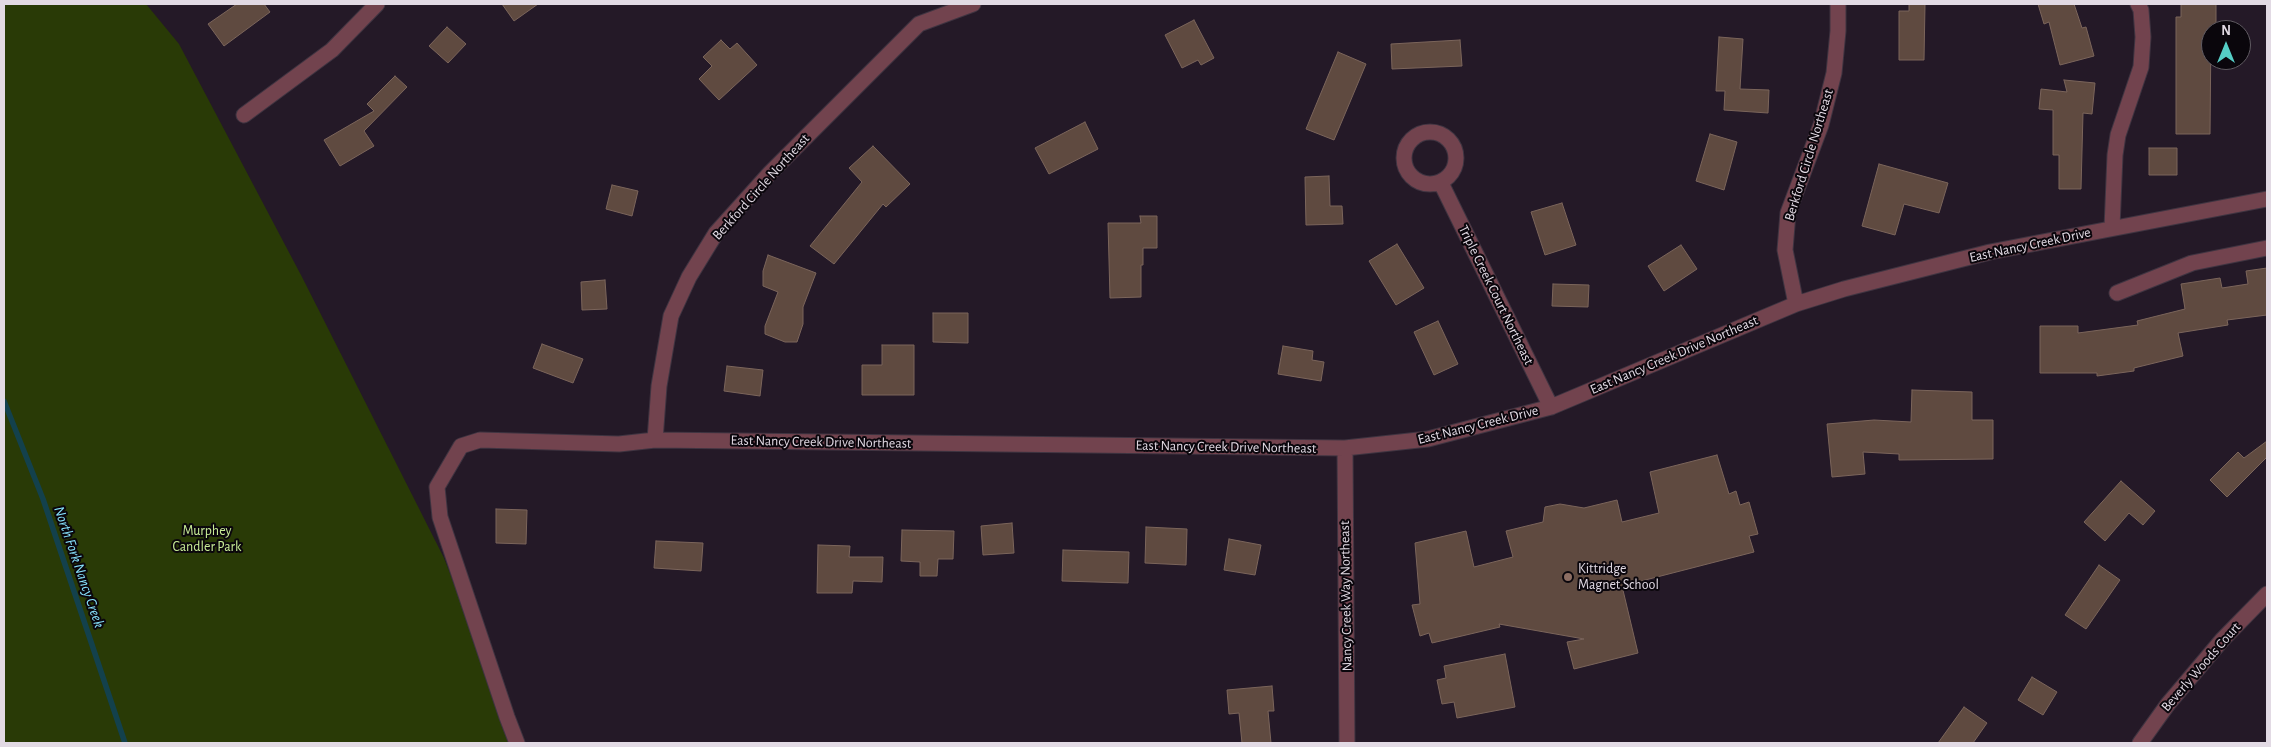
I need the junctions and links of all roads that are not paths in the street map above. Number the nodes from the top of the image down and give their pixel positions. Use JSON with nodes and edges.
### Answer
{"nodes":[{"id":1,"x":377,"y":4,"type":"edge"},
{"id":2,"x":973,"y":4,"type":"edge"},
{"id":3,"x":1838,"y":4,"type":"edge"},
{"id":4,"x":2138,"y":4,"type":"edge"},
{"id":5,"x":244,"y":116,"type":"dead end"},
{"id":6,"x":1441,"y":183,"type":"dead end"},
{"id":7,"x":2267,"y":199,"type":"edge"},
{"id":8,"x":2112,"y":228,"type":"junction"},
{"id":9,"x":2267,"y":248,"type":"edge"},
{"id":10,"x":2117,"y":294,"type":"dead end"},
{"id":11,"x":1796,"y":304,"type":"junction"},
{"id":12,"x":1551,"y":407,"type":"junction"},
{"id":13,"x":655,"y":440,"type":"junction"},
{"id":14,"x":1345,"y":448,"type":"junction"},
{"id":15,"x":2267,"y":594,"type":"edge"},
{"id":16,"x":517,"y":743,"type":"edge"},
{"id":17,"x":1347,"y":743,"type":"edge"},
{"id":18,"x":2140,"y":743,"type":"edge"}],
"edges":[{"from":1,"to":5,"type":"street"},
{"from":2,"to":13,"type":"street","name":"Berkford Circle Northeast"},
{"from":3,"to":11,"type":"street","name":"Berkford Circle Northeast"},
{"from":4,"to":8,"type":"street"},
{"from":6,"to":12,"type":"street","name":"Triple Creek Court Northeast"},
{"from":7,"to":8,"type":"street","name":"East Nancy Creek Drive"},
{"from":8,"to":11,"type":"street","name":"East Nancy Creek Drive"},
{"from":9,"to":10,"type":"street"},
{"from":11,"to":12,"type":"street","name":"East Nancy Creek Drive Northeast"},
{"from":12,"to":14,"type":"street","name":"East Nancy Creek Drive"},
{"from":13,"to":14,"type":"street","name":"East Nancy Creek Drive Northeast"},
{"from":13,"to":16,"type":"street","name":"East Nancy Creek Drive Northeast"},
{"from":14,"to":17,"type":"street","name":"Nancy Creek Way Northeast"},
{"from":15,"to":18,"type":"street","name":"Beverly Woods Court"}]}
